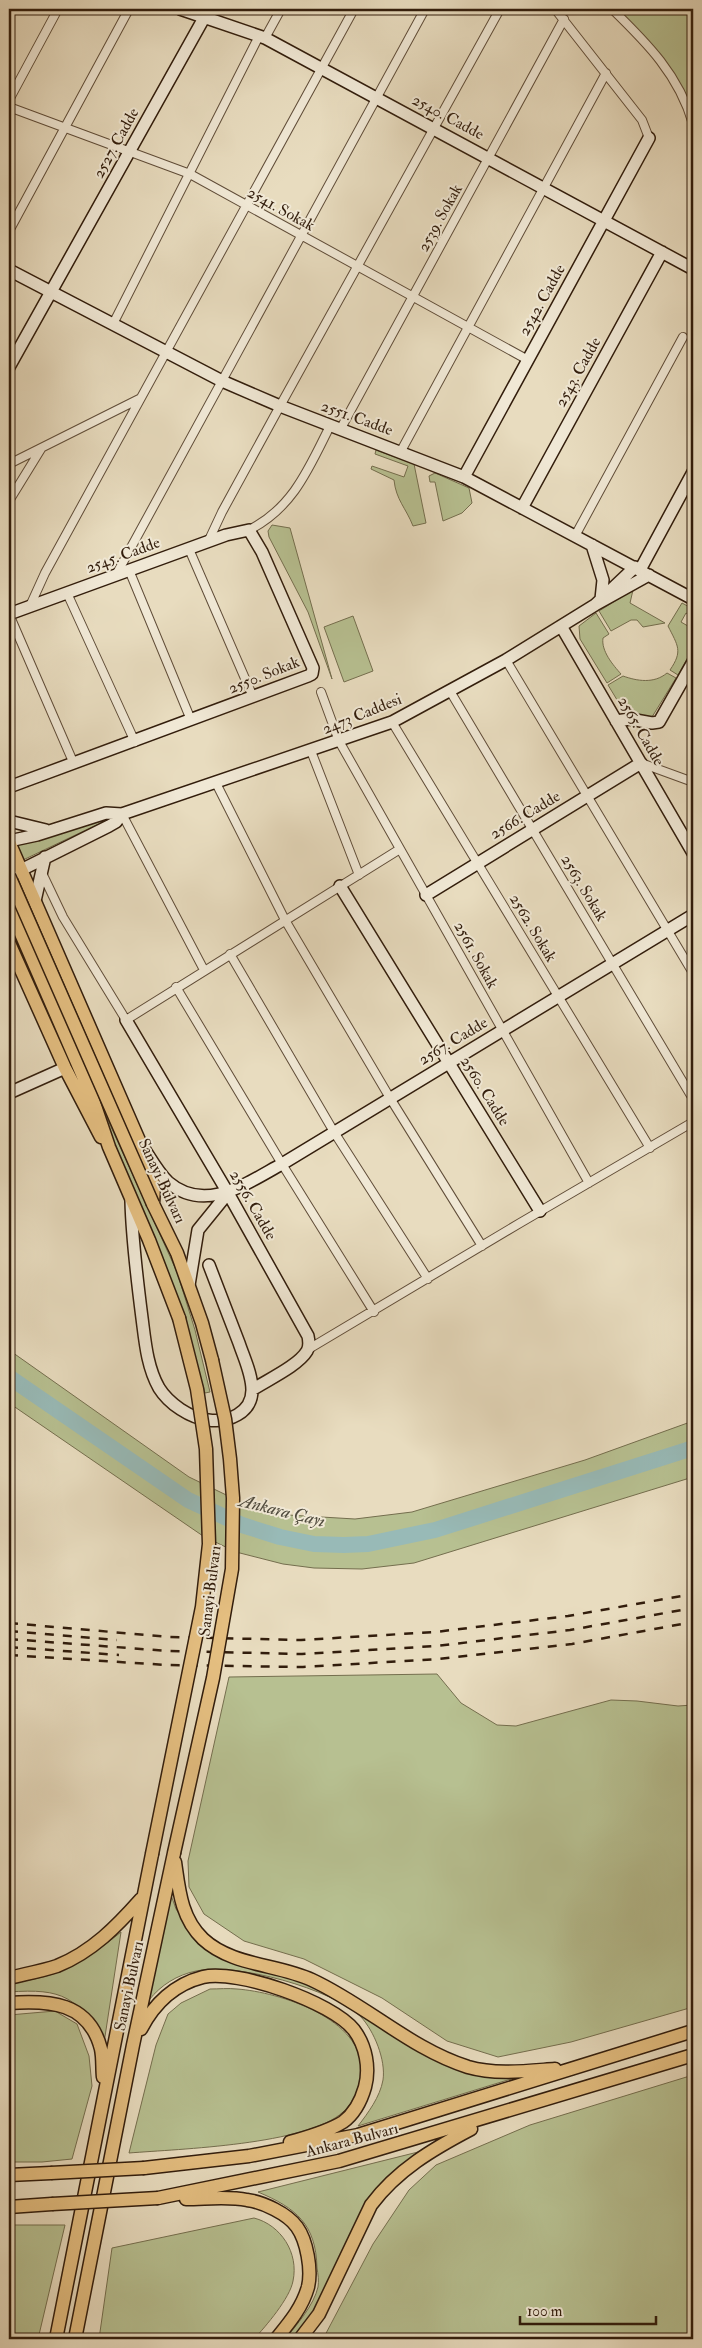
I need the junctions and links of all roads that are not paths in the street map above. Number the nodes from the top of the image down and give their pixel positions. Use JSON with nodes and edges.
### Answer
{"nodes":[{"id":1,"x":58,"y":9,"type":"edge"},
{"id":2,"x":130,"y":9,"type":"edge"},
{"id":3,"x":180,"y":9,"type":"edge"},
{"id":4,"x":281,"y":9,"type":"edge"},
{"id":5,"x":354,"y":9,"type":"edge"},
{"id":6,"x":425,"y":9,"type":"edge"},
{"id":7,"x":500,"y":9,"type":"edge"},
{"id":8,"x":555,"y":9,"type":"edge"},
{"id":9,"x":612,"y":9,"type":"edge"},
{"id":10,"x":207,"y":13,"type":"edge"},
{"id":11,"x":564,"y":19,"type":"junction"},
{"id":12,"x":262,"y":37,"type":"junction"},
{"id":13,"x":322,"y":68,"type":"junction"},
{"id":14,"x":606,"y":73,"type":"junction"},
{"id":15,"x":377,"y":97,"type":"junction"},
{"id":16,"x":9,"y":100,"type":"edge"},
{"id":17,"x":9,"y":107,"type":"edge"},
{"id":18,"x":693,"y":124,"type":"edge"},
{"id":19,"x":65,"y":128,"type":"junction"},
{"id":20,"x":434,"y":128,"type":"junction"},
{"id":21,"x":649,"y":138,"type":"joint"},
{"id":22,"x":129,"y":152,"type":"junction"},
{"id":23,"x":489,"y":157,"type":"junction"},
{"id":24,"x":190,"y":174,"type":"junction"},
{"id":25,"x":544,"y":188,"type":"junction"},
{"id":26,"x":246,"y":206,"type":"junction"},
{"id":27,"x":604,"y":220,"type":"junction"},
{"id":28,"x":9,"y":231,"type":"edge"},
{"id":29,"x":301,"y":236,"type":"junction"},
{"id":30,"x":662,"y":252,"type":"junction"},
{"id":31,"x":357,"y":266,"type":"junction"},
{"id":32,"x":693,"y":269,"type":"edge"},
{"id":33,"x":9,"y":270,"type":"edge"},
{"id":34,"x":51,"y":292,"type":"junction"},
{"id":35,"x":413,"y":297,"type":"junction"},
{"id":36,"x":113,"y":324,"type":"junction"},
{"id":37,"x":468,"y":327,"type":"junction"},
{"id":38,"x":683,"y":337,"type":"dead end"},
{"id":39,"x":166,"y":352,"type":"junction"},
{"id":40,"x":528,"y":360,"type":"junction"},
{"id":41,"x":9,"y":367,"type":"edge"},
{"id":42,"x":222,"y":380,"type":"junction"},
{"id":43,"x":140,"y":399,"type":"junction"},
{"id":44,"x":280,"y":406,"type":"junction"},
{"id":45,"x":335,"y":428,"type":"junction"},
{"id":46,"x":40,"y":449,"type":"junction"},
{"id":47,"x":400,"y":451,"type":"junction"},
{"id":48,"x":9,"y":464,"type":"edge"},
{"id":49,"x":693,"y":472,"type":"edge"},
{"id":50,"x":464,"y":477,"type":"junction"},
{"id":51,"x":9,"y":501,"type":"edge"},
{"id":52,"x":522,"y":508,"type":"junction"},
{"id":53,"x":249,"y":530,"type":"junction"},
{"id":54,"x":576,"y":536,"type":"junction"},
{"id":55,"x":208,"y":542,"type":"junction"},
{"id":56,"x":592,"y":544,"type":"junction"},
{"id":57,"x":189,"y":549,"type":"junction"},
{"id":58,"x":129,"y":570,"type":"junction"},
{"id":59,"x":641,"y":571,"type":"junction"},
{"id":60,"x":116,"y":575,"type":"junction"},
{"id":61,"x":67,"y":593,"type":"junction"},
{"id":62,"x":693,"y":599,"type":"edge"},
{"id":63,"x":598,"y":602,"type":"junction"},
{"id":64,"x":30,"y":606,"type":"junction"},
{"id":65,"x":9,"y":614,"type":"edge"},
{"id":66,"x":561,"y":626,"type":"junction"},
{"id":67,"x":506,"y":660,"type":"junction"},
{"id":68,"x":693,"y":662,"type":"edge"},
{"id":69,"x":450,"y":691,"type":"junction"},
{"id":70,"x":321,"y":692,"type":"dead end"},
{"id":71,"x":253,"y":697,"type":"junction"},
{"id":72,"x":191,"y":720,"type":"junction"},
{"id":73,"x":616,"y":721,"type":"junction"},
{"id":74,"x":392,"y":722,"type":"junction"},
{"id":75,"x":135,"y":742,"type":"junction"},
{"id":76,"x":339,"y":742,"type":"junction"},
{"id":77,"x":311,"y":751,"type":"junction"},
{"id":78,"x":641,"y":763,"type":"junction"},
{"id":79,"x":74,"y":764,"type":"junction"},
{"id":80,"x":693,"y":782,"type":"edge"},
{"id":81,"x":216,"y":783,"type":"junction"},
{"id":82,"x":9,"y":787,"type":"edge"},
{"id":83,"x":587,"y":796,"type":"junction"},
{"id":84,"x":122,"y":814,"type":"junction"},
{"id":85,"x":9,"y":821,"type":"edge"},
{"id":86,"x":533,"y":829,"type":"junction"},
{"id":87,"x":51,"y":831,"type":"junction"},
{"id":88,"x":9,"y":842,"type":"edge"},
{"id":89,"x":400,"y":850,"type":"junction"},
{"id":90,"x":693,"y":853,"type":"edge"},
{"id":91,"x":45,"y":857,"type":"junction"},
{"id":92,"x":478,"y":863,"type":"junction"},
{"id":93,"x":21,"y":870,"type":"junction"},
{"id":94,"x":42,"y":873,"type":"junction"},
{"id":95,"x":359,"y":875,"type":"junction"},
{"id":96,"x":9,"y":876,"type":"edge"},
{"id":97,"x":340,"y":886,"type":"junction"},
{"id":98,"x":426,"y":895,"type":"junction"},
{"id":99,"x":36,"y":905,"type":"junction"},
{"id":100,"x":9,"y":906,"type":"edge"},
{"id":101,"x":693,"y":915,"type":"edge"},
{"id":102,"x":285,"y":920,"type":"junction"},
{"id":103,"x":668,"y":930,"type":"junction"},
{"id":104,"x":9,"y":943,"type":"edge"},
{"id":105,"x":230,"y":954,"type":"junction"},
{"id":106,"x":613,"y":964,"type":"junction"},
{"id":107,"x":204,"y":970,"type":"junction"},
{"id":108,"x":693,"y":973,"type":"edge"},
{"id":109,"x":176,"y":987,"type":"junction"},
{"id":110,"x":558,"y":997,"type":"junction"},
{"id":111,"x":126,"y":1020,"type":"junction"},
{"id":112,"x":502,"y":1030,"type":"junction"},
{"id":113,"x":449,"y":1063,"type":"junction"},
{"id":114,"x":65,"y":1068,"type":"junction"},
{"id":115,"x":9,"y":1093,"type":"edge"},
{"id":116,"x":390,"y":1098,"type":"junction"},
{"id":117,"x":693,"y":1099,"type":"edge"},
{"id":118,"x":693,"y":1122,"type":"edge"},
{"id":119,"x":334,"y":1132,"type":"junction"},
{"id":120,"x":141,"y":1145,"type":"junction"},
{"id":121,"x":109,"y":1147,"type":"junction"},
{"id":122,"x":650,"y":1148,"type":"junction"},
{"id":123,"x":282,"y":1164,"type":"junction"},
{"id":124,"x":588,"y":1183,"type":"junction"},
{"id":125,"x":228,"y":1193,"type":"junction"},
{"id":126,"x":131,"y":1200,"type":"junction"},
{"id":127,"x":153,"y":1204,"type":"junction"},
{"id":128,"x":540,"y":1211,"type":"junction"},
{"id":129,"x":482,"y":1246,"type":"junction"},
{"id":130,"x":209,"y":1265,"type":"dead end"},
{"id":131,"x":428,"y":1279,"type":"junction"},
{"id":132,"x":189,"y":1285,"type":"junction"},
{"id":133,"x":374,"y":1312,"type":"junction"},
{"id":134,"x":307,"y":1350,"type":"junction"},
{"id":135,"x":252,"y":1390,"type":"junction"},
{"id":136,"x":174,"y":1853,"type":"junction"},
{"id":137,"x":142,"y":1897,"type":"junction"},
{"id":138,"x":9,"y":1978,"type":"edge"},
{"id":139,"x":9,"y":2003,"type":"edge"},
{"id":140,"x":693,"y":2031,"type":"edge"},
{"id":141,"x":133,"y":2045,"type":"junction"},
{"id":142,"x":693,"y":2054,"type":"edge"},
{"id":143,"x":572,"y":2067,"type":"junction"},
{"id":144,"x":105,"y":2091,"type":"junction"},
{"id":145,"x":497,"y":2115,"type":"junction"},
{"id":146,"x":249,"y":2156,"type":"junction"},
{"id":147,"x":9,"y":2175,"type":"edge"},
{"id":148,"x":158,"y":2198,"type":"junction"},
{"id":149,"x":9,"y":2207,"type":"edge"},
{"id":150,"x":55,"y":2336,"type":"edge"},
{"id":151,"x":75,"y":2339,"type":"edge"},
{"id":152,"x":276,"y":2339,"type":"edge"},
{"id":153,"x":300,"y":2339,"type":"edge"}],
"edges":[{"from":1,"to":16,"type":"street"},
{"from":2,"to":19,"type":"street"},
{"from":3,"to":10,"type":"street","name":"2540. Cadde"},
{"from":4,"to":12,"type":"street"},
{"from":5,"to":13,"type":"street"},
{"from":6,"to":15,"type":"street"},
{"from":7,"to":20,"type":"street"},
{"from":8,"to":11,"type":"street"},
{"from":9,"to":18,"type":"street"},
{"from":10,"to":12,"type":"street","name":"2540. Cadde"},
{"from":10,"to":22,"type":"street","name":"2527. Cadde"},
{"from":11,"to":14,"type":"street"},
{"from":11,"to":23,"type":"street","name":"2539. Sokak"},
{"from":12,"to":13,"type":"street","name":"2540. Cadde"},
{"from":12,"to":24,"type":"street"},
{"from":13,"to":15,"type":"street","name":"2540. Cadde"},
{"from":13,"to":26,"type":"street"},
{"from":14,"to":21,"type":"street"},
{"from":14,"to":25,"type":"street"},
{"from":15,"to":20,"type":"street","name":"2540. Cadde"},
{"from":15,"to":29,"type":"street"},
{"from":17,"to":19,"type":"street","name":"2541. Sokak"},
{"from":19,"to":22,"type":"street","name":"2541. Sokak"},
{"from":19,"to":28,"type":"street"},
{"from":20,"to":23,"type":"street","name":"2540. Cadde"},
{"from":20,"to":31,"type":"street"},
{"from":21,"to":27,"type":"street","name":"2542. Cadde"},
{"from":22,"to":24,"type":"street","name":"2541. Sokak"},
{"from":22,"to":34,"type":"street","name":"2527. Cadde"},
{"from":23,"to":25,"type":"street","name":"2540. Cadde"},
{"from":23,"to":35,"type":"street","name":"2539. Sokak"},
{"from":24,"to":26,"type":"street","name":"2541. Sokak"},
{"from":24,"to":36,"type":"street"},
{"from":25,"to":27,"type":"street","name":"2540. Cadde"},
{"from":25,"to":37,"type":"street"},
{"from":26,"to":29,"type":"street","name":"2541. Sokak"},
{"from":26,"to":39,"type":"street"},
{"from":27,"to":30,"type":"street","name":"2540. Cadde"},
{"from":27,"to":40,"type":"street","name":"2542. Cadde"},
{"from":29,"to":31,"type":"street","name":"2541. Sokak"},
{"from":29,"to":42,"type":"street"},
{"from":30,"to":32,"type":"street","name":"2540. Cadde"},
{"from":30,"to":52,"type":"street","name":"2543. Cadde"},
{"from":31,"to":35,"type":"street","name":"2541. Sokak"},
{"from":31,"to":44,"type":"street"},
{"from":33,"to":34,"type":"street","name":"2551. Cadde"},
{"from":34,"to":36,"type":"street","name":"2551. Cadde"},
{"from":34,"to":41,"type":"street","name":"2527. Cadde"},
{"from":35,"to":37,"type":"street","name":"2541. Sokak"},
{"from":35,"to":45,"type":"street","name":"2539. Sokak"},
{"from":36,"to":39,"type":"street","name":"2551. Cadde"},
{"from":37,"to":40,"type":"street","name":"2541. Sokak"},
{"from":37,"to":47,"type":"street"},
{"from":38,"to":54,"type":"street"},
{"from":39,"to":42,"type":"street","name":"2551. Cadde"},
{"from":39,"to":43,"type":"street"},
{"from":40,"to":50,"type":"street","name":"2542. Cadde"},
{"from":42,"to":44,"type":"street","name":"2551. Cadde"},
{"from":42,"to":60,"type":"street"},
{"from":43,"to":46,"type":"street"},
{"from":43,"to":64,"type":"street"},
{"from":44,"to":45,"type":"street","name":"2551. Cadde"},
{"from":44,"to":55,"type":"street"},
{"from":45,"to":47,"type":"street","name":"2551. Cadde"},
{"from":45,"to":53,"type":"street"},
{"from":46,"to":48,"type":"street"},
{"from":46,"to":51,"type":"street"},
{"from":47,"to":50,"type":"street","name":"2551. Cadde"},
{"from":49,"to":59,"type":"street","name":"2473 Caddesi"},
{"from":50,"to":52,"type":"street","name":"2551. Cadde"},
{"from":52,"to":54,"type":"street","name":"2551. Cadde"},
{"from":53,"to":55,"type":"street","name":"2545. Cadde"},
{"from":53,"to":71,"type":"street","name":"2550. Sokak"},
{"from":54,"to":56,"type":"street","name":"2551. Cadde"},
{"from":55,"to":57,"type":"street","name":"2545. Cadde"},
{"from":56,"to":59,"type":"street","name":"2551. Cadde"},
{"from":56,"to":63,"type":"street"},
{"from":57,"to":58,"type":"street","name":"2545. Cadde"},
{"from":57,"to":71,"type":"street"},
{"from":58,"to":60,"type":"street","name":"2545. Cadde"},
{"from":58,"to":72,"type":"street"},
{"from":59,"to":62,"type":"street","name":"2551. Cadde"},
{"from":59,"to":63,"type":"street","name":"2473 Caddesi"},
{"from":60,"to":61,"type":"street","name":"2545. Cadde"},
{"from":61,"to":64,"type":"street","name":"2545. Cadde"},
{"from":61,"to":75,"type":"street"},
{"from":63,"to":66,"type":"street","name":"2473 Caddesi"},
{"from":64,"to":65,"type":"street","name":"2545. Cadde"},
{"from":65,"to":79,"type":"street"},
{"from":66,"to":67,"type":"street","name":"2473 Caddesi"},
{"from":66,"to":73,"type":"street","name":"2565. Cadde"},
{"from":67,"to":69,"type":"street","name":"2473 Caddesi"},
{"from":67,"to":83,"type":"street"},
{"from":68,"to":73,"type":"street"},
{"from":69,"to":74,"type":"street","name":"2473 Caddesi"},
{"from":69,"to":86,"type":"street","name":"2563. Sokak"},
{"from":70,"to":76,"type":"street","name":"2561. Sokak"},
{"from":71,"to":72,"type":"street","name":"2550. Sokak"},
{"from":72,"to":75,"type":"street","name":"2550. Sokak"},
{"from":73,"to":78,"type":"street","name":"2565. Cadde"},
{"from":74,"to":76,"type":"street","name":"2473 Caddesi"},
{"from":74,"to":92,"type":"street","name":"2562. Sokak"},
{"from":75,"to":79,"type":"street","name":"2550. Sokak"},
{"from":76,"to":77,"type":"street","name":"2473 Caddesi"},
{"from":76,"to":89,"type":"street","name":"2561. Sokak"},
{"from":77,"to":81,"type":"street","name":"2473 Caddesi"},
{"from":77,"to":95,"type":"street"},
{"from":78,"to":80,"type":"street"},
{"from":78,"to":83,"type":"street","name":"2566. Cadde"},
{"from":78,"to":90,"type":"street","name":"2565. Cadde"},
{"from":79,"to":82,"type":"street","name":"2550. Sokak"},
{"from":81,"to":84,"type":"street","name":"2473 Caddesi"},
{"from":81,"to":102,"type":"street"},
{"from":83,"to":86,"type":"street","name":"2566. Cadde"},
{"from":83,"to":103,"type":"street"},
{"from":84,"to":87,"type":"street","name":"2473 Caddesi"},
{"from":84,"to":91,"type":"street","name":"2473 Caddesi"},
{"from":84,"to":107,"type":"street"},
{"from":85,"to":87,"type":"street"},
{"from":86,"to":92,"type":"street","name":"2566. Cadde"},
{"from":86,"to":106,"type":"street","name":"2563. Sokak"},
{"from":87,"to":88,"type":"street","name":"2473 Caddesi"},
{"from":88,"to":93,"type":"main road"},
{"from":89,"to":95,"type":"street"},
{"from":89,"to":98,"type":"street","name":"2561. Sokak"},
{"from":91,"to":93,"type":"street","name":"2473 Caddesi"},
{"from":91,"to":94,"type":"street"},
{"from":92,"to":98,"type":"street","name":"2566. Cadde"},
{"from":92,"to":110,"type":"street","name":"2562. Sokak"},
{"from":93,"to":96,"type":"street","name":"2473 Caddesi"},
{"from":93,"to":99,"type":"main road"},
{"from":94,"to":99,"type":"street"},
{"from":94,"to":111,"type":"street"},
{"from":95,"to":97,"type":"street"},
{"from":96,"to":127,"type":"main road","name":"Sanayi Bulvarı","bridge":true},
{"from":97,"to":102,"type":"street"},
{"from":97,"to":113,"type":"street","name":"2560. Cadde"},
{"from":98,"to":112,"type":"street","name":"2561. Sokak"},
{"from":99,"to":100,"type":"main road"},
{"from":99,"to":120,"type":"main road"},
{"from":100,"to":121,"type":"main road","name":"Sanayi Bulvarı"},
{"from":101,"to":103,"type":"street","name":"2567. Cadde"},
{"from":102,"to":105,"type":"street"},
{"from":102,"to":116,"type":"street"},
{"from":103,"to":106,"type":"street","name":"2567. Cadde"},
{"from":103,"to":108,"type":"street"},
{"from":104,"to":114,"type":"main road"},
{"from":105,"to":107,"type":"street"},
{"from":105,"to":119,"type":"street"},
{"from":106,"to":110,"type":"street","name":"2567. Cadde"},
{"from":106,"to":117,"type":"street","name":"2563. Sokak"},
{"from":107,"to":109,"type":"street"},
{"from":109,"to":111,"type":"street"},
{"from":109,"to":123,"type":"street"},
{"from":110,"to":112,"type":"street","name":"2567. Cadde"},
{"from":110,"to":122,"type":"street","name":"2562. Sokak"},
{"from":111,"to":125,"type":"street","name":"2556. Cadde"},
{"from":112,"to":113,"type":"street","name":"2567. Cadde"},
{"from":112,"to":124,"type":"street","name":"2561. Sokak"},
{"from":113,"to":116,"type":"street","name":"2567. Cadde"},
{"from":113,"to":128,"type":"street","name":"2560. Cadde"},
{"from":114,"to":115,"type":"street"},
{"from":114,"to":121,"type":"main road"},
{"from":116,"to":119,"type":"street","name":"2567. Cadde"},
{"from":116,"to":129,"type":"street"},
{"from":118,"to":122,"type":"street"},
{"from":119,"to":123,"type":"street","name":"2567. Cadde"},
{"from":119,"to":131,"type":"street"},
{"from":120,"to":125,"type":"street"},
{"from":120,"to":127,"type":"main road"},
{"from":121,"to":126,"type":"main road","name":"Sanayi Bulvarı"},
{"from":122,"to":124,"type":"street"},
{"from":123,"to":125,"type":"street","name":"2567. Cadde"},
{"from":123,"to":133,"type":"street"},
{"from":124,"to":128,"type":"street"},
{"from":125,"to":132,"type":"street"},
{"from":125,"to":134,"type":"street","name":"2556. Cadde"},
{"from":126,"to":135,"type":"street"},
{"from":126,"to":137,"type":"main road","name":"Sanayi Bulvarı","bridge":true},
{"from":127,"to":132,"type":"main road","name":"Sanayi Bulvarı"},
{"from":128,"to":129,"type":"street"},
{"from":129,"to":131,"type":"street"},
{"from":130,"to":135,"type":"street"},
{"from":131,"to":133,"type":"street"},
{"from":132,"to":136,"type":"main road","name":"Sanayi Bulvarı","bridge":true},
{"from":133,"to":134,"type":"street"},
{"from":134,"to":135,"type":"street"},
{"from":136,"to":141,"type":"main road","name":"Sanayi Bulvarı"},
{"from":136,"to":143,"type":"main road"},
{"from":137,"to":138,"type":"main road"},
{"from":137,"to":144,"type":"main road","name":"Sanayi Bulvarı"},
{"from":139,"to":144,"type":"main road"},
{"from":140,"to":143,"type":"main road","name":"Ankara Bulvarı"},
{"from":141,"to":146,"type":"main road"},
{"from":141,"to":151,"type":"main road","name":"Sanayi Bulvarı"},
{"from":142,"to":145,"type":"main road","name":"Ankara Bulvarı"},
{"from":143,"to":146,"type":"main road","name":"Ankara Bulvarı"},
{"from":144,"to":150,"type":"main road","name":"Sanayi Bulvarı"},
{"from":145,"to":148,"type":"main road","name":"Ankara Bulvarı"},
{"from":145,"to":153,"type":"main road"},
{"from":146,"to":147,"type":"main road","name":"Ankara Bulvarı","bridge":true},
{"from":148,"to":149,"type":"main road","name":"Ankara Bulvarı","bridge":true},
{"from":148,"to":152,"type":"main road"}]}
